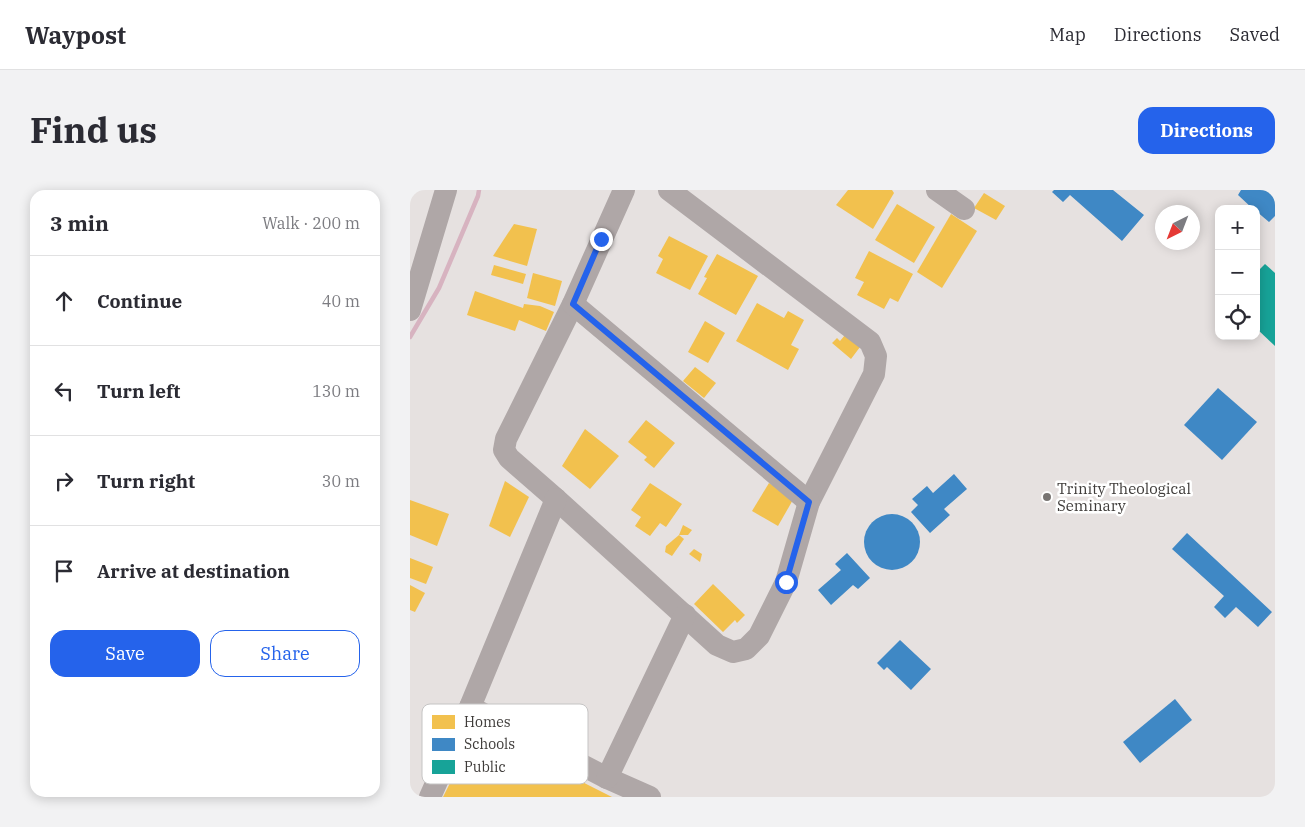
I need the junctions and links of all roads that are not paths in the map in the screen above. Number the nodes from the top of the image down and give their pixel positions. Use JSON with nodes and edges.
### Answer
{"nodes":[{"id":1,"x":446,"y":190,"type":"edge"},
{"id":2,"x":624,"y":190,"type":"edge"},
{"id":3,"x":669,"y":190,"type":"edge"},
{"id":4,"x":937,"y":190,"type":"edge"},
{"id":5,"x":964,"y":209,"type":"dead end"},
{"id":6,"x":573,"y":304,"type":"junction"},
{"id":7,"x":410,"y":310,"type":"edge"},
{"id":8,"x":556,"y":499,"type":"junction"},
{"id":9,"x":809,"y":502,"type":"junction"},
{"id":10,"x":685,"y":615,"type":"junction"},
{"id":11,"x":471,"y":704,"type":"edge"},
{"id":12,"x":588,"y":768,"type":"edge"},
{"id":13,"x":608,"y":778,"type":"junction"},
{"id":14,"x":436,"y":784,"type":"edge"},
{"id":15,"x":430,"y":797,"type":"edge"},
{"id":16,"x":650,"y":797,"type":"edge"}],
"edges":[{"from":1,"to":7,"type":"street"},
{"from":2,"to":6,"type":"street"},
{"from":3,"to":9,"type":"street"},
{"from":4,"to":5,"type":"street"},
{"from":6,"to":8,"type":"street"},
{"from":6,"to":9,"type":"street"},
{"from":8,"to":10,"type":"street"},
{"from":8,"to":11,"type":"street"},
{"from":9,"to":10,"type":"street"},
{"from":10,"to":13,"type":"street"},
{"from":12,"to":13,"type":"street"},
{"from":13,"to":16,"type":"street"},
{"from":14,"to":15,"type":"street"}]}
